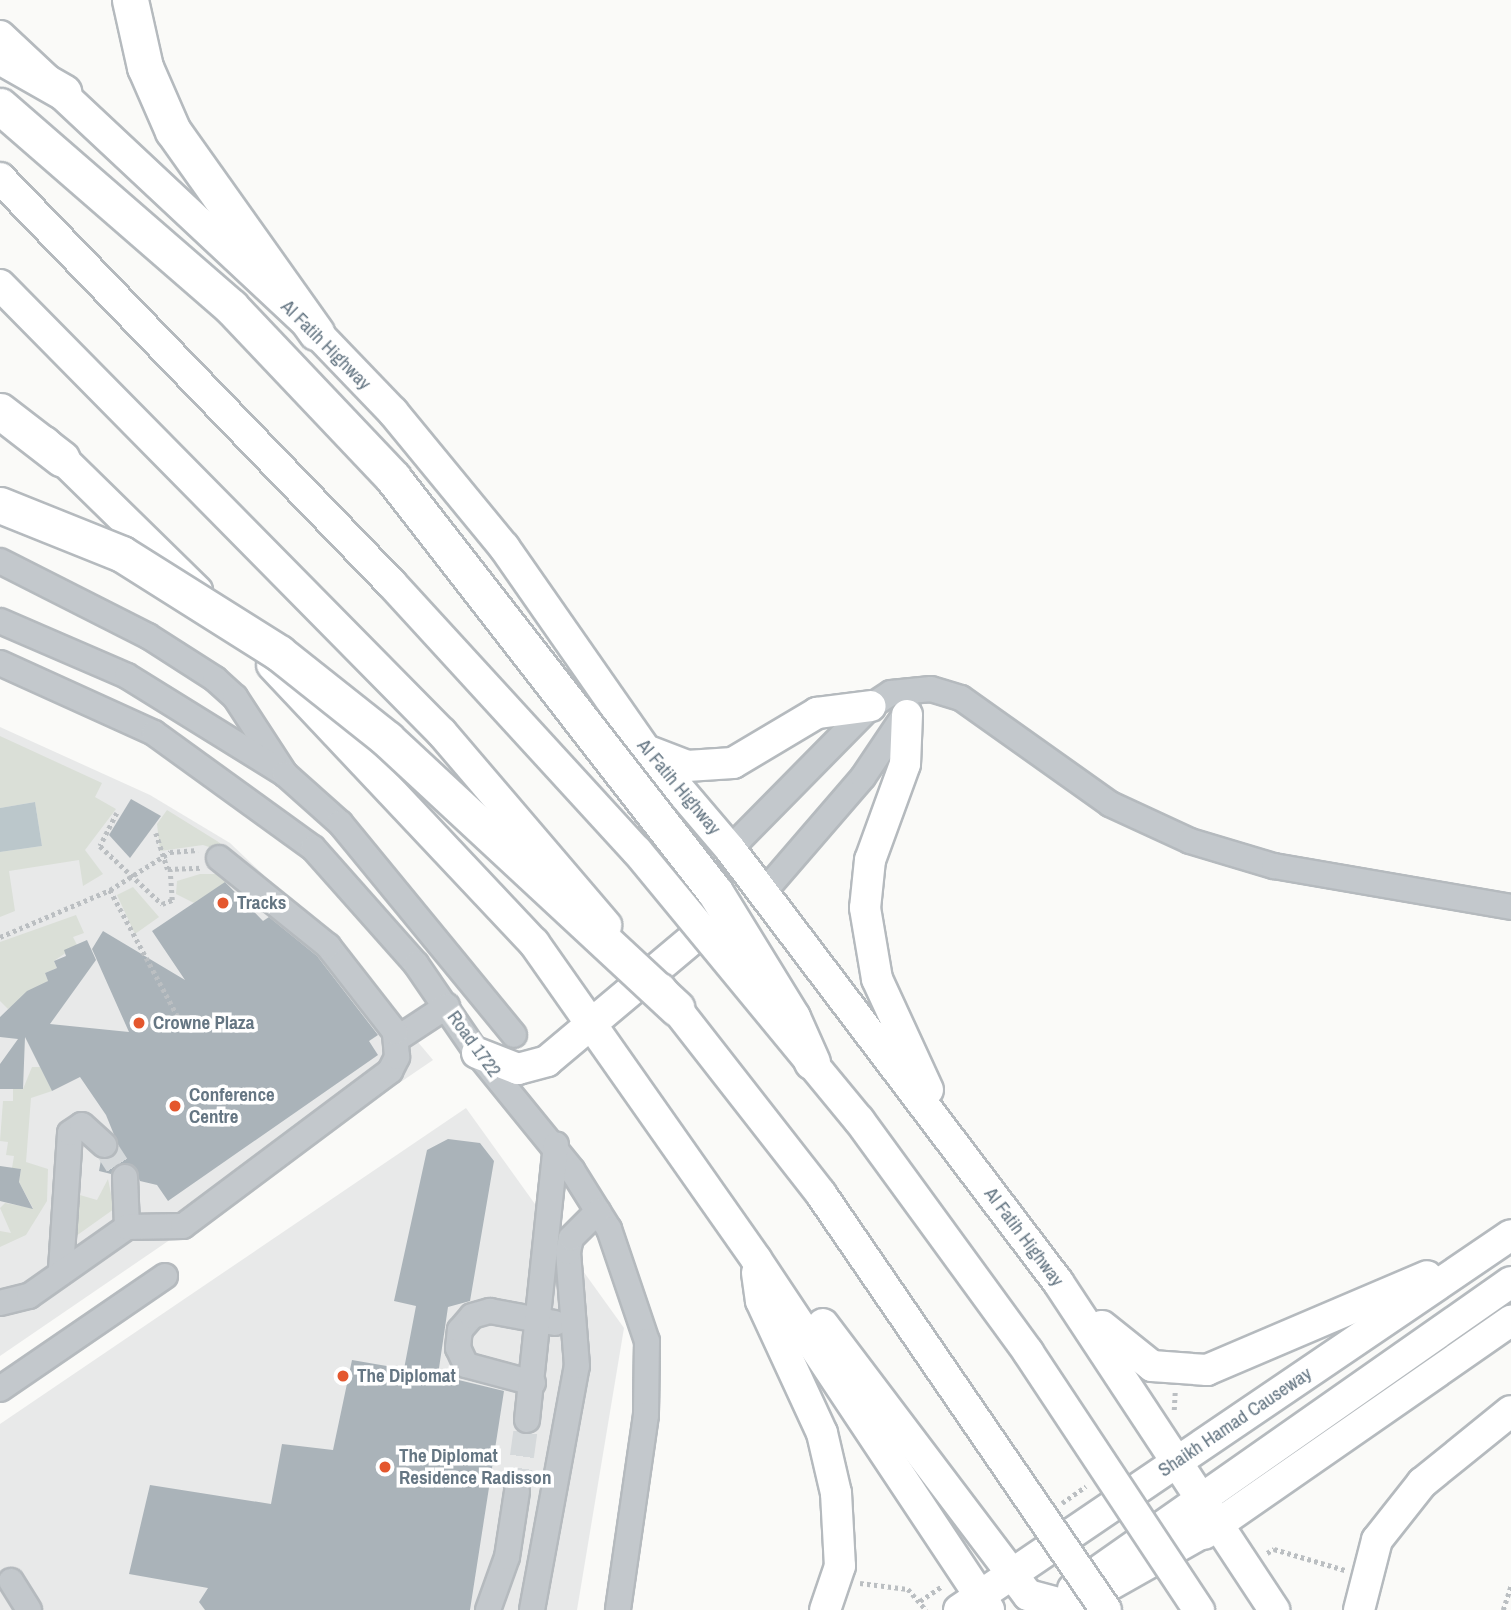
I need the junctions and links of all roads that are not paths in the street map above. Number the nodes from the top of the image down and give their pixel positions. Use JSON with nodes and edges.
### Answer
{"nodes":[{"id":1,"x":130,"y":0,"type":"edge"},
{"id":2,"x":0,"y":36,"type":"edge"},
{"id":3,"x":0,"y":56,"type":"edge"},
{"id":4,"x":63,"y":92,"type":"junction"},
{"id":5,"x":0,"y":106,"type":"edge"},
{"id":6,"x":0,"y":178,"type":"edge"},
{"id":7,"x":0,"y":285,"type":"edge"},
{"id":8,"x":316,"y":332,"type":"junction"},
{"id":9,"x":0,"y":400,"type":"edge"},
{"id":10,"x":0,"y":411,"type":"edge"},
{"id":11,"x":62,"y":459,"type":"junction"},
{"id":12,"x":0,"y":505,"type":"edge"},
{"id":13,"x":0,"y":561,"type":"edge"},
{"id":14,"x":0,"y":621,"type":"edge"},
{"id":15,"x":0,"y":663,"type":"edge"},
{"id":16,"x":911,"y":702,"type":"junction"},
{"id":17,"x":871,"y":706,"type":"junction"},
{"id":18,"x":645,"y":749,"type":"junction"},
{"id":19,"x":285,"y":774,"type":"junction"},
{"id":20,"x":340,"y":823,"type":"junction"},
{"id":21,"x":313,"y":848,"type":"junction"},
{"id":22,"x":219,"y":858,"type":"dead end"},
{"id":23,"x":737,"y":859,"type":"junction"},
{"id":24,"x":763,"y":893,"type":"junction"},
{"id":25,"x":1511,"y":907,"type":"edge"},
{"id":26,"x":447,"y":1006,"type":"junction"},
{"id":27,"x":677,"y":1008,"type":"junction"},
{"id":28,"x":590,"y":1020,"type":"junction"},
{"id":29,"x":514,"y":1035,"type":"dead end"},
{"id":30,"x":397,"y":1039,"type":"junction"},
{"id":31,"x":477,"y":1054,"type":"junction"},
{"id":32,"x":812,"y":1062,"type":"junction"},
{"id":33,"x":951,"y":1141,"type":"junction"},
{"id":34,"x":104,"y":1145,"type":"tunnel mouth"},
{"id":35,"x":556,"y":1145,"type":"junction"},
{"id":36,"x":125,"y":1177,"type":"tunnel mouth"},
{"id":37,"x":598,"y":1211,"type":"junction"},
{"id":38,"x":127,"y":1227,"type":"junction"},
{"id":39,"x":1511,"y":1235,"type":"edge"},
{"id":40,"x":1476,"y":1258,"type":"junction"},
{"id":41,"x":756,"y":1259,"type":"junction"},
{"id":42,"x":61,"y":1269,"type":"junction"},
{"id":43,"x":165,"y":1276,"type":"dead end"},
{"id":44,"x":1058,"y":1282,"type":"junction"},
{"id":45,"x":1511,"y":1282,"type":"edge"},
{"id":46,"x":0,"y":1303,"type":"edge"},
{"id":47,"x":541,"y":1320,"type":"junction"},
{"id":48,"x":1511,"y":1321,"type":"edge"},
{"id":49,"x":576,"y":1326,"type":"junction"},
{"id":50,"x":533,"y":1383,"type":"junction"},
{"id":51,"x":0,"y":1389,"type":"edge"},
{"id":52,"x":1511,"y":1411,"type":"edge"},
{"id":53,"x":527,"y":1420,"type":"tunnel mouth"},
{"id":54,"x":1178,"y":1461,"type":"junction"},
{"id":55,"x":517,"y":1492,"type":"tunnel mouth"},
{"id":56,"x":1201,"y":1496,"type":"junction"},
{"id":57,"x":1220,"y":1523,"type":"junction"},
{"id":58,"x":505,"y":1563,"type":"junction"},
{"id":59,"x":542,"y":1569,"type":"junction"},
{"id":60,"x":1008,"y":1576,"type":"junction"},
{"id":61,"x":12,"y":1581,"type":"dead end"},
{"id":62,"x":976,"y":1605,"type":"edge"},
{"id":63,"x":1054,"y":1606,"type":"edge"},
{"id":64,"x":29,"y":1610,"type":"edge"},
{"id":65,"x":488,"y":1610,"type":"edge"},
{"id":66,"x":532,"y":1610,"type":"edge"},
{"id":67,"x":618,"y":1610,"type":"edge"},
{"id":68,"x":825,"y":1610,"type":"edge"},
{"id":69,"x":1094,"y":1610,"type":"edge"},
{"id":70,"x":1105,"y":1610,"type":"edge"},
{"id":71,"x":1199,"y":1610,"type":"edge"},
{"id":72,"x":1274,"y":1610,"type":"edge"},
{"id":73,"x":1359,"y":1610,"type":"edge"}],
"edges":[{"from":1,"to":8,"type":"highway"},
{"from":2,"to":4,"type":"main road","name":"Al Fatih Highway"},
{"from":3,"to":4,"type":"highway"},
{"from":4,"to":8,"type":"main road","name":"Al Fatih Highway"},
{"from":5,"to":32,"type":"highway","bridge":true},
{"from":6,"to":32,"type":"main road","bridge":true},
{"from":7,"to":27,"type":"main road","bridge":true},
{"from":8,"to":18,"type":"main road","name":"Al Fatih Highway"},
{"from":9,"to":11,"type":"main road"},
{"from":10,"to":11,"type":"highway"},
{"from":11,"to":28,"type":"main road"},
{"from":12,"to":27,"type":"highway","bridge":true},
{"from":13,"to":19,"type":"street"},
{"from":14,"to":19,"type":"street"},
{"from":15,"to":21,"type":"street","name":"Road 1722"},
{"from":16,"to":17,"type":"street"},
{"from":16,"to":24,"type":"street"},
{"from":16,"to":25,"type":"street"},
{"from":16,"to":33,"type":"main road"},
{"from":17,"to":18,"type":"main road"},
{"from":17,"to":23,"type":"street"},
{"from":18,"to":23,"type":"main road","name":"Al Fatih Highway"},
{"from":19,"to":20,"type":"street"},
{"from":20,"to":21,"type":"street"},
{"from":20,"to":29,"type":"street"},
{"from":21,"to":26,"type":"street","name":"Road 1722"},
{"from":22,"to":30,"type":"street"},
{"from":23,"to":24,"type":"main road","name":"Al Fatih Highway"},
{"from":23,"to":28,"type":"main road"},
{"from":24,"to":33,"type":"main road","name":"Al Fatih Highway"},
{"from":26,"to":30,"type":"street"},
{"from":26,"to":31,"type":"street","name":"Road 1722"},
{"from":27,"to":70,"type":"main road","bridge":true},
{"from":28,"to":31,"type":"main road"},
{"from":28,"to":41,"type":"main road"},
{"from":30,"to":38,"type":"street"},
{"from":31,"to":35,"type":"street","name":"Road 1722"},
{"from":32,"to":71,"type":"main road","bridge":true},
{"from":33,"to":44,"type":"main road","name":"Al Fatih Highway"},
{"from":34,"to":42,"type":"street"},
{"from":35,"to":37,"type":"street","name":"Road 1722"},
{"from":35,"to":47,"type":"street"},
{"from":36,"to":38,"type":"street"},
{"from":37,"to":49,"type":"street"},
{"from":37,"to":67,"type":"street","name":"Road 1722"},
{"from":38,"to":42,"type":"street"},
{"from":39,"to":40,"type":"main road","name":"Shaikh Hamad Causeway"},
{"from":40,"to":44,"type":"main road"},
{"from":40,"to":54,"type":"main road","name":"Shaikh Hamad Causeway"},
{"from":41,"to":60,"type":"main road"},
{"from":41,"to":62,"type":"main road"},
{"from":41,"to":68,"type":"main road"},
{"from":42,"to":46,"type":"street"},
{"from":43,"to":51,"type":"street"},
{"from":44,"to":54,"type":"main road","name":"Al Fatih Highway"},
{"from":45,"to":56,"type":"main road"},
{"from":47,"to":49,"type":"street"},
{"from":47,"to":50,"type":"street"},
{"from":47,"to":50,"type":"street"},
{"from":48,"to":57,"type":"main road"},
{"from":49,"to":59,"type":"street"},
{"from":50,"to":53,"type":"street"},
{"from":52,"to":73,"type":"main road"},
{"from":54,"to":56,"type":"main road","name":"Al Fatih Highway"},
{"from":54,"to":60,"type":"main road","name":"Shaikh Hamad Causeway"},
{"from":55,"to":58,"type":"street"},
{"from":56,"to":57,"type":"main road","name":"Al Fatih Highway"},
{"from":56,"to":63,"type":"main road"},
{"from":57,"to":63,"type":"main road"},
{"from":57,"to":69,"type":"main road"},
{"from":57,"to":72,"type":"main road","name":"Al Fatih Highway"},
{"from":58,"to":59,"type":"street"},
{"from":58,"to":65,"type":"street"},
{"from":59,"to":66,"type":"street"},
{"from":60,"to":62,"type":"main road","name":"Shaikh Hamad Causeway"},
{"from":60,"to":63,"type":"main road"},
{"from":61,"to":64,"type":"street"}]}
